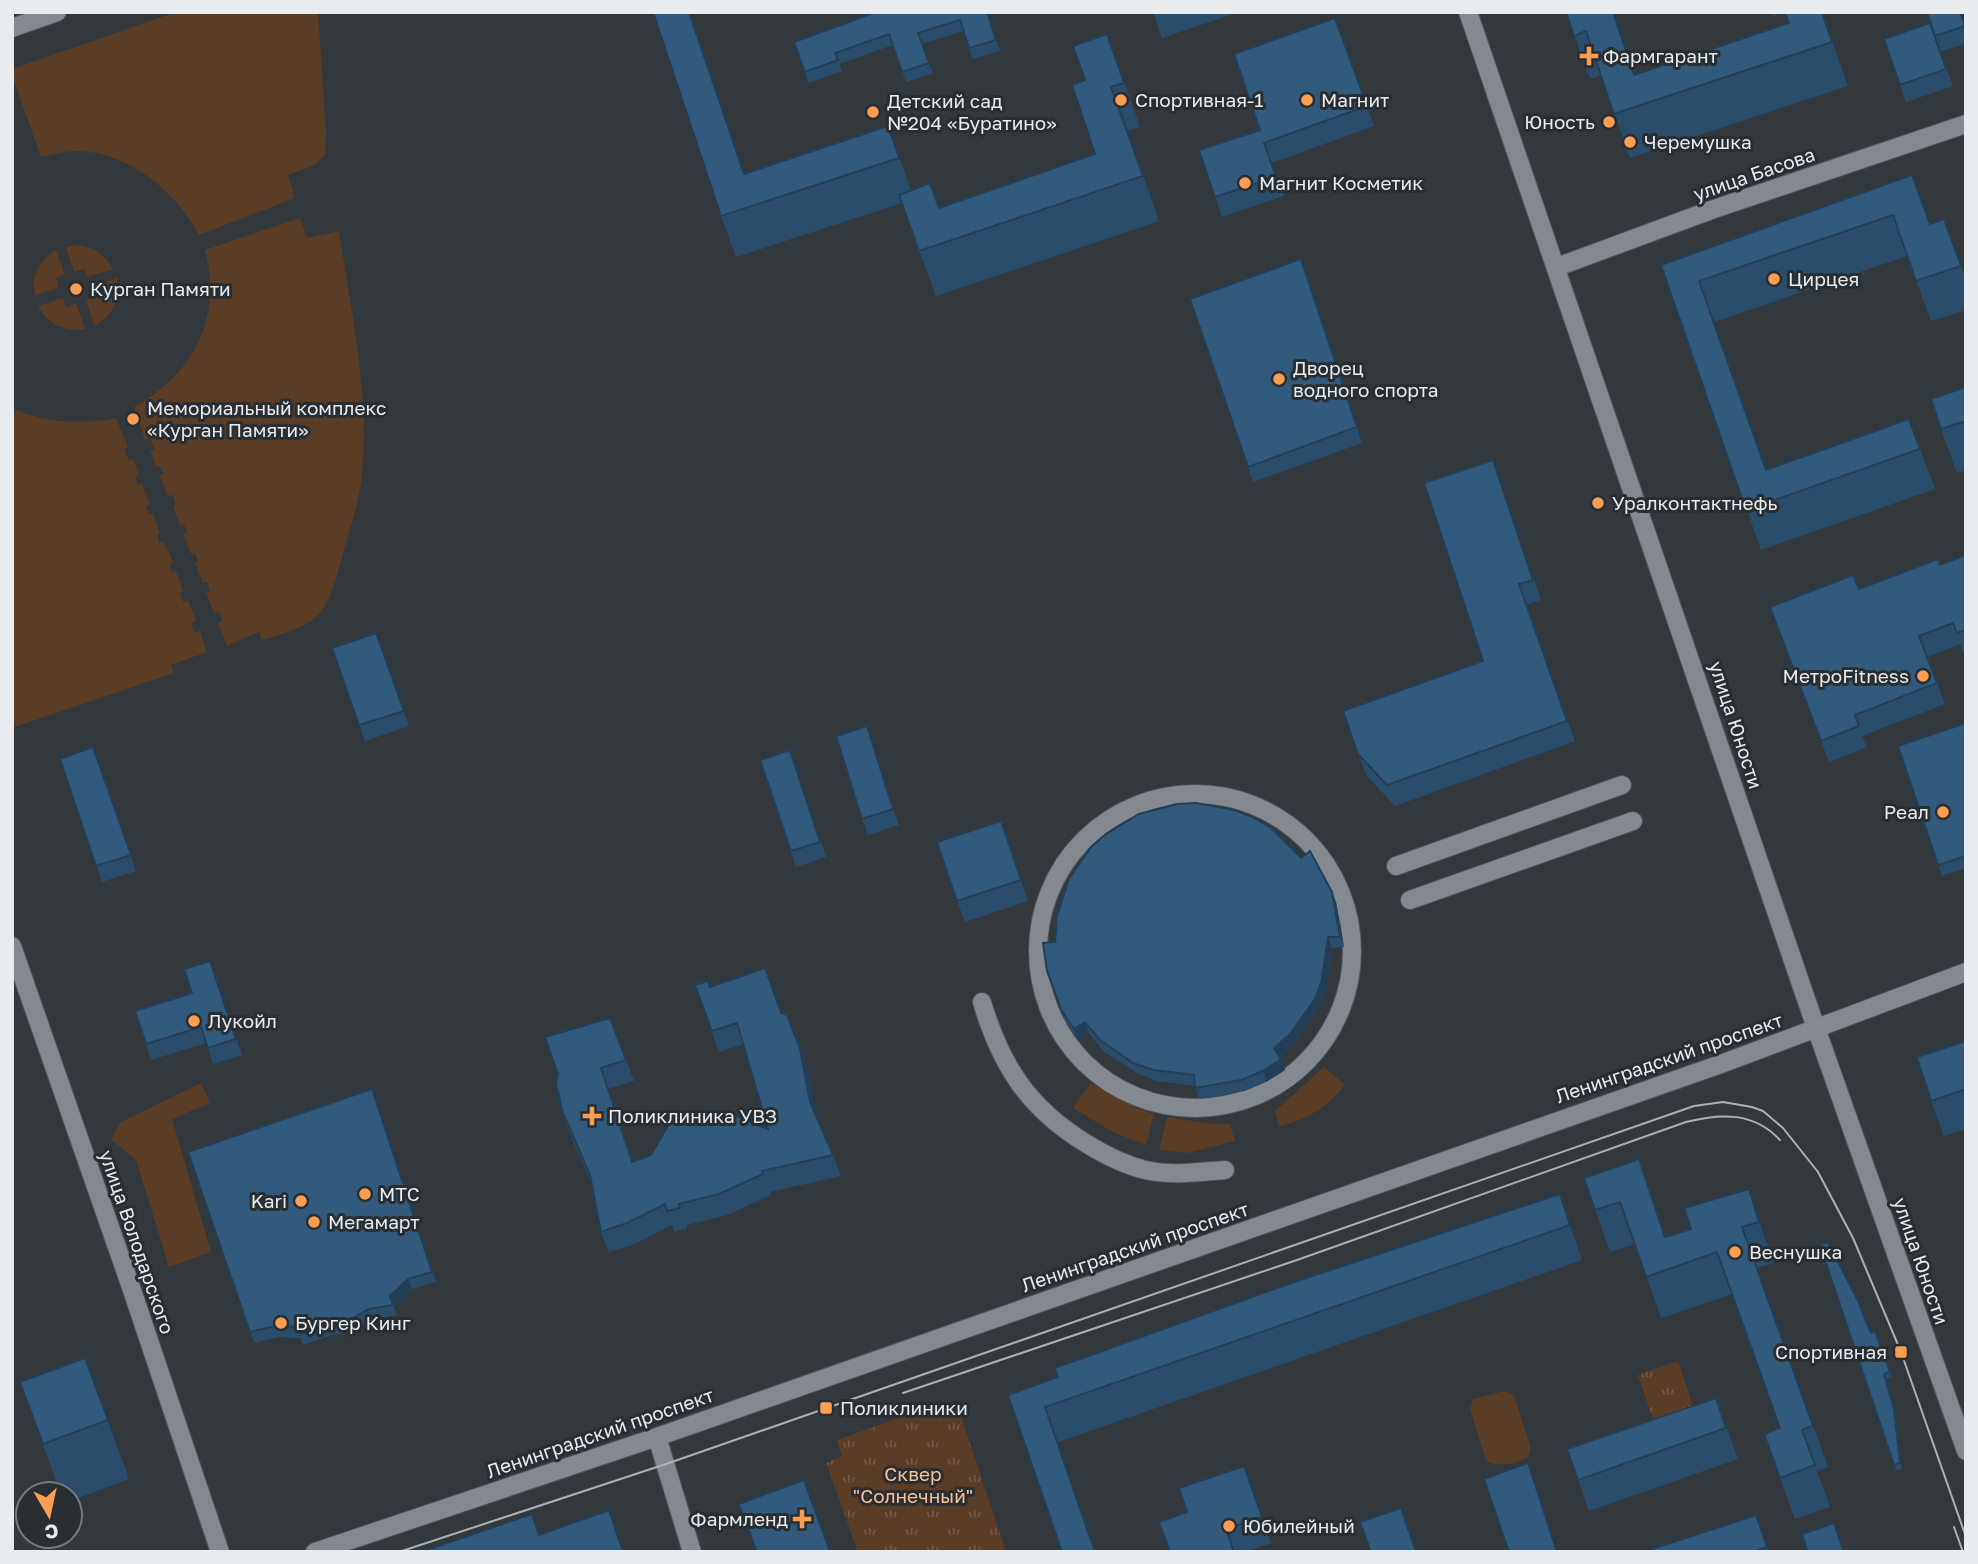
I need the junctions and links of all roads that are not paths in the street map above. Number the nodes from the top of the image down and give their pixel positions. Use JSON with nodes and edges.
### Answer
{"nodes":[{"id":1,"x":57,"y":12,"type":"edge"},
{"id":2,"x":1468,"y":12,"type":"edge"},
{"id":3,"x":12,"y":28,"type":"edge"},
{"id":4,"x":1966,"y":124,"type":"edge"},
{"id":5,"x":1557,"y":267,"type":"junction"},
{"id":6,"x":1622,"y":785,"type":"dead end"},
{"id":7,"x":1633,"y":821,"type":"dead end"},
{"id":8,"x":1396,"y":866,"type":"dead end"},
{"id":9,"x":1409,"y":900,"type":"dead end"},
{"id":10,"x":12,"y":946,"type":"edge"},
{"id":11,"x":1966,"y":972,"type":"edge"},
{"id":12,"x":1350,"y":985,"type":"joint"},
{"id":13,"x":982,"y":1002,"type":"dead end"},
{"id":14,"x":1816,"y":1028,"type":"junction"},
{"id":15,"x":1225,"y":1170,"type":"dead end"},
{"id":16,"x":657,"y":1437,"type":"junction"},
{"id":17,"x":1966,"y":1451,"type":"edge"},
{"id":18,"x":220,"y":1552,"type":"edge"},
{"id":19,"x":315,"y":1552,"type":"edge"},
{"id":20,"x":692,"y":1552,"type":"edge"}],
"edges":[{"from":1,"to":3,"type":"street"},
{"from":2,"to":5,"type":"street","name":"улица Юности"},
{"from":4,"to":5,"type":"street","name":"улица Басова"},
{"from":5,"to":14,"type":"street","name":"улица Юности"},
{"from":6,"to":8,"type":"street"},
{"from":7,"to":9,"type":"street"},
{"from":10,"to":18,"type":"street","name":"улица Володарского"},
{"from":11,"to":14,"type":"street","name":"Ленинградский проспект"},
{"from":12,"to":12,"type":"street"},
{"from":13,"to":15,"type":"street"},
{"from":14,"to":16,"type":"street","name":"Ленинградский проспект"},
{"from":14,"to":17,"type":"street","name":"улица Юности"},
{"from":16,"to":19,"type":"street","name":"Ленинградский проспект"},
{"from":16,"to":20,"type":"street"}]}
